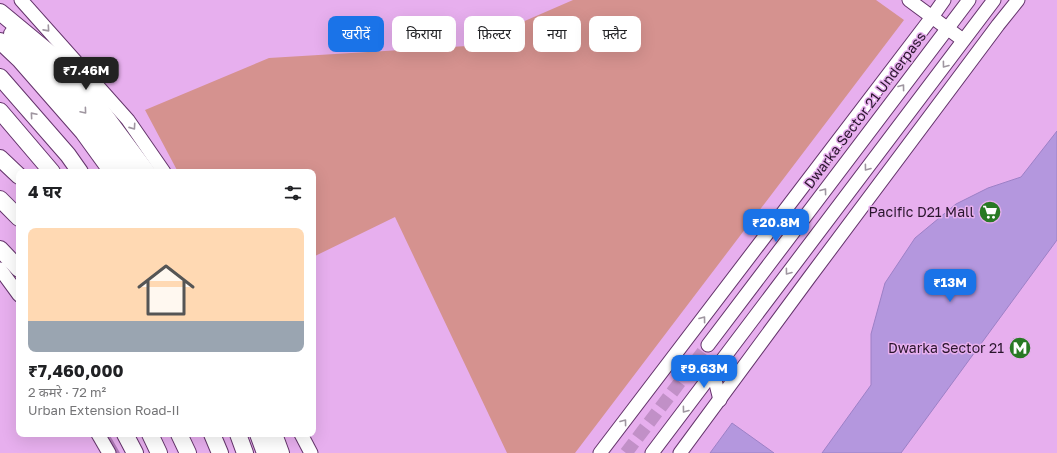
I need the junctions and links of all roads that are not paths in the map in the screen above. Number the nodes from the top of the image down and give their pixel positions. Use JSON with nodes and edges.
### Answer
{"nodes":[{"id":1,"x":21,"y":0,"type":"edge"},
{"id":2,"x":909,"y":0,"type":"edge"},
{"id":3,"x":944,"y":0,"type":"edge"},
{"id":4,"x":949,"y":0,"type":"edge"},
{"id":5,"x":994,"y":0,"type":"edge"},
{"id":6,"x":1018,"y":0,"type":"edge"},
{"id":7,"x":965,"y":5,"type":"edge"},
{"id":8,"x":0,"y":12,"type":"edge"},
{"id":9,"x":932,"y":17,"type":"junction"},
{"id":10,"x":0,"y":21,"type":"edge"},
{"id":11,"x":977,"y":21,"type":"junction"},
{"id":12,"x":947,"y":28,"type":"junction"},
{"id":13,"x":963,"y":40,"type":"junction"},
{"id":14,"x":0,"y":41,"type":"edge"},
{"id":15,"x":0,"y":77,"type":"edge"},
{"id":16,"x":0,"y":111,"type":"edge"},
{"id":17,"x":0,"y":158,"type":"edge"},
{"id":18,"x":49,"y":169,"type":"edge"},
{"id":19,"x":78,"y":169,"type":"edge"},
{"id":20,"x":110,"y":169,"type":"edge"},
{"id":21,"x":127,"y":169,"type":"edge"},
{"id":22,"x":144,"y":169,"type":"edge"},
{"id":23,"x":162,"y":169,"type":"edge"},
{"id":24,"x":16,"y":173,"type":"edge"},
{"id":25,"x":0,"y":199,"type":"edge"},
{"id":26,"x":16,"y":215,"type":"edge"},
{"id":27,"x":0,"y":249,"type":"edge"},
{"id":28,"x":16,"y":266,"type":"edge"},
{"id":29,"x":0,"y":269,"type":"edge"},
{"id":30,"x":16,"y":291,"type":"edge"},
{"id":31,"x":708,"y":345,"type":"tunnel mouth"},
{"id":32,"x":713,"y":372,"type":"junction"},
{"id":33,"x":720,"y":400,"type":"junction"},
{"id":34,"x":100,"y":437,"type":"edge"},
{"id":35,"x":127,"y":437,"type":"edge"},
{"id":36,"x":151,"y":437,"type":"edge"},
{"id":37,"x":180,"y":437,"type":"edge"},
{"id":38,"x":213,"y":437,"type":"edge"},
{"id":39,"x":239,"y":437,"type":"edge"},
{"id":40,"x":259,"y":437,"type":"edge"},
{"id":41,"x":275,"y":437,"type":"edge"},
{"id":42,"x":303,"y":437,"type":"edge"},
{"id":43,"x":109,"y":453,"type":"edge"},
{"id":44,"x":135,"y":453,"type":"edge"},
{"id":45,"x":158,"y":453,"type":"edge"},
{"id":46,"x":188,"y":453,"type":"edge"},
{"id":47,"x":220,"y":453,"type":"edge"},
{"id":48,"x":245,"y":453,"type":"edge"},
{"id":49,"x":265,"y":453,"type":"edge"},
{"id":50,"x":281,"y":453,"type":"edge"},
{"id":51,"x":311,"y":453,"type":"edge"},
{"id":52,"x":600,"y":453,"type":"edge"},
{"id":53,"x":652,"y":453,"type":"edge"},
{"id":54,"x":680,"y":453,"type":"edge"}],
"edges":[{"from":1,"to":23,"type":"street","one_way":true},
{"from":2,"to":9,"type":"street"},
{"from":3,"to":9,"type":"street"},
{"from":4,"to":7,"type":"street"},
{"from":5,"to":11,"type":"street"},
{"from":6,"to":33,"type":"street"},
{"from":7,"to":11,"type":"street"},
{"from":7,"to":12,"type":"street","name":"Dwarka Sector 21 Underpass"},
{"from":8,"to":22,"type":"highway"},
{"from":9,"to":12,"type":"street"},
{"from":52,"to":9,"type":"street","one_way":true},
{"from":10,"to":21,"type":"highway","one_way":true},
{"from":11,"to":13,"type":"street"},
{"from":12,"to":13,"type":"street"},
{"from":31,"to":12,"type":"street","name":"Dwarka Sector 21 Underpass","one_way":true},
{"from":13,"to":32,"type":"street","one_way":true},
{"from":14,"to":20,"type":"highway"},
{"from":19,"to":15,"type":"highway","one_way":true},
{"from":16,"to":18,"type":"highway"},
{"from":17,"to":24,"type":"highway"},
{"from":25,"to":26,"type":"highway"},
{"from":27,"to":28,"type":"highway"},
{"from":29,"to":30,"type":"street"},
{"from":32,"to":33,"type":"street"},
{"from":32,"to":53,"type":"street","one_way":true},
{"from":33,"to":54,"type":"street"},
{"from":34,"to":43,"type":"street"},
{"from":35,"to":44,"type":"highway"},
{"from":36,"to":45,"type":"highway"},
{"from":37,"to":46,"type":"highway"},
{"from":38,"to":47,"type":"highway"},
{"from":39,"to":48,"type":"highway"},
{"from":40,"to":49,"type":"highway"},
{"from":41,"to":50,"type":"highway"},
{"from":42,"to":51,"type":"street"}]}
